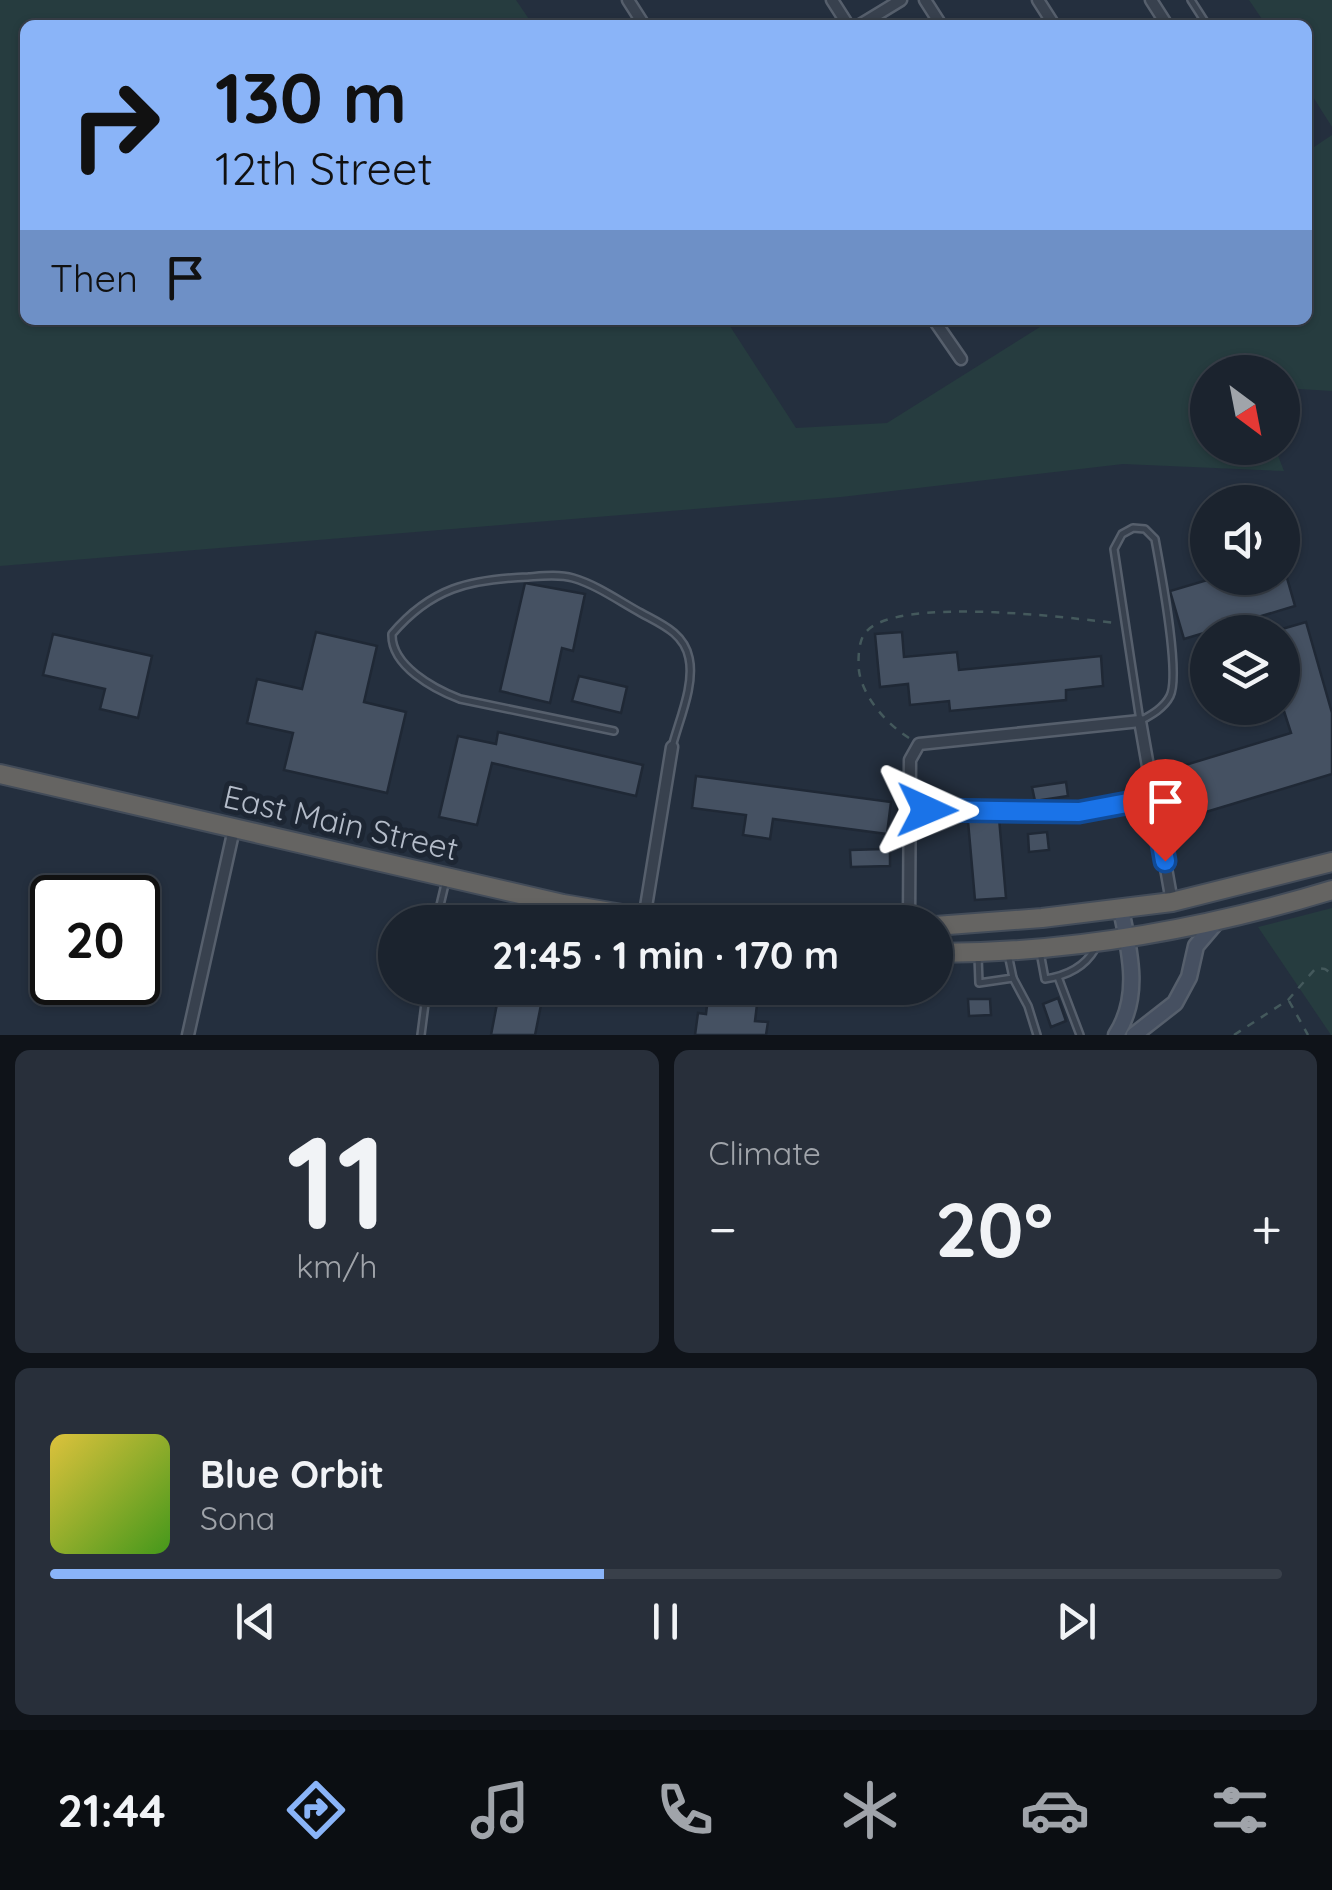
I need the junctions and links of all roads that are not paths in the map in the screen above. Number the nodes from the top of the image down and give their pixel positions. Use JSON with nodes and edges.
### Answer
{"nodes":[{"id":1,"x":901,"y":0,"type":"edge"},
{"id":2,"x":868,"y":20,"type":"edge"},
{"id":3,"x":937,"y":325,"type":"edge"},
{"id":4,"x":961,"y":359,"type":"dead end"},
{"id":5,"x":1140,"y":722,"type":"junction"},
{"id":6,"x":614,"y":732,"type":"dead end"},
{"id":7,"x":672,"y":747,"type":"joint"},
{"id":8,"x":0,"y":774,"type":"edge"},
{"id":9,"x":1154,"y":798,"type":"junction"},
{"id":10,"x":910,"y":810,"type":"junction"},
{"id":11,"x":234,"y":828,"type":"junction"},
{"id":12,"x":1332,"y":862,"type":"edge"},
{"id":13,"x":447,"y":877,"type":"junction"},
{"id":14,"x":1332,"y":890,"type":"edge"},
{"id":15,"x":1172,"y":902,"type":"junction"},
{"id":16,"x":440,"y":905,"type":"edge"},
{"id":17,"x":578,"y":905,"type":"edge"},
{"id":18,"x":646,"y":905,"type":"edge"},
{"id":19,"x":909,"y":905,"type":"edge"},
{"id":20,"x":1121,"y":910,"type":"junction"},
{"id":21,"x":1219,"y":919,"type":"junction"},
{"id":22,"x":953,"y":924,"type":"edge"},
{"id":23,"x":1127,"y":938,"type":"junction"},
{"id":24,"x":1098,"y":942,"type":"junction"},
{"id":25,"x":1039,"y":949,"type":"junction"},
{"id":26,"x":1008,"y":951,"type":"junction"},
{"id":27,"x":977,"y":952,"type":"junction"},
{"id":28,"x":953,"y":953,"type":"edge"},
{"id":29,"x":1058,"y":977,"type":"junction"},
{"id":30,"x":1012,"y":978,"type":"junction"},
{"id":31,"x":424,"y":1005,"type":"edge"},
{"id":32,"x":188,"y":1035,"type":"edge"},
{"id":33,"x":420,"y":1035,"type":"edge"},
{"id":34,"x":1037,"y":1035,"type":"edge"},
{"id":35,"x":1080,"y":1035,"type":"edge"},
{"id":36,"x":1116,"y":1035,"type":"edge"},
{"id":37,"x":1134,"y":1035,"type":"edge"}],
"edges":[{"from":1,"to":2,"type":"street"},
{"from":3,"to":4,"type":"street"},
{"from":5,"to":5,"type":"lane"},
{"from":5,"to":9,"type":"street"},
{"from":5,"to":10,"type":"street"},
{"from":6,"to":7,"type":"lane"},
{"from":7,"to":18,"type":"street"},
{"from":8,"to":11,"type":"highway","name":"East Main Street"},
{"from":9,"to":10,"type":"lane"},
{"from":9,"to":15,"type":"street"},
{"from":10,"to":19,"type":"street"},
{"from":11,"to":13,"type":"highway","name":"East Main Street"},
{"from":11,"to":32,"type":"street"},
{"from":12,"to":15,"type":"highway"},
{"from":13,"to":16,"type":"lane"},
{"from":13,"to":17,"type":"highway","name":"East Main Street"},
{"from":14,"to":21,"type":"highway"},
{"from":15,"to":20,"type":"highway"},
{"from":20,"to":22,"type":"highway"},
{"from":20,"to":23,"type":"main road"},
{"from":21,"to":23,"type":"highway"},
{"from":21,"to":37,"type":"main road"},
{"from":23,"to":24,"type":"highway"},
{"from":23,"to":36,"type":"main road"},
{"from":24,"to":25,"type":"highway"},
{"from":24,"to":29,"type":"lane"},
{"from":25,"to":26,"type":"highway"},
{"from":25,"to":29,"type":"lane"},
{"from":26,"to":27,"type":"highway"},
{"from":26,"to":30,"type":"lane"},
{"from":27,"to":28,"type":"highway"},
{"from":27,"to":30,"type":"lane"},
{"from":29,"to":35,"type":"lane"},
{"from":30,"to":34,"type":"lane"},
{"from":31,"to":33,"type":"lane"}]}
